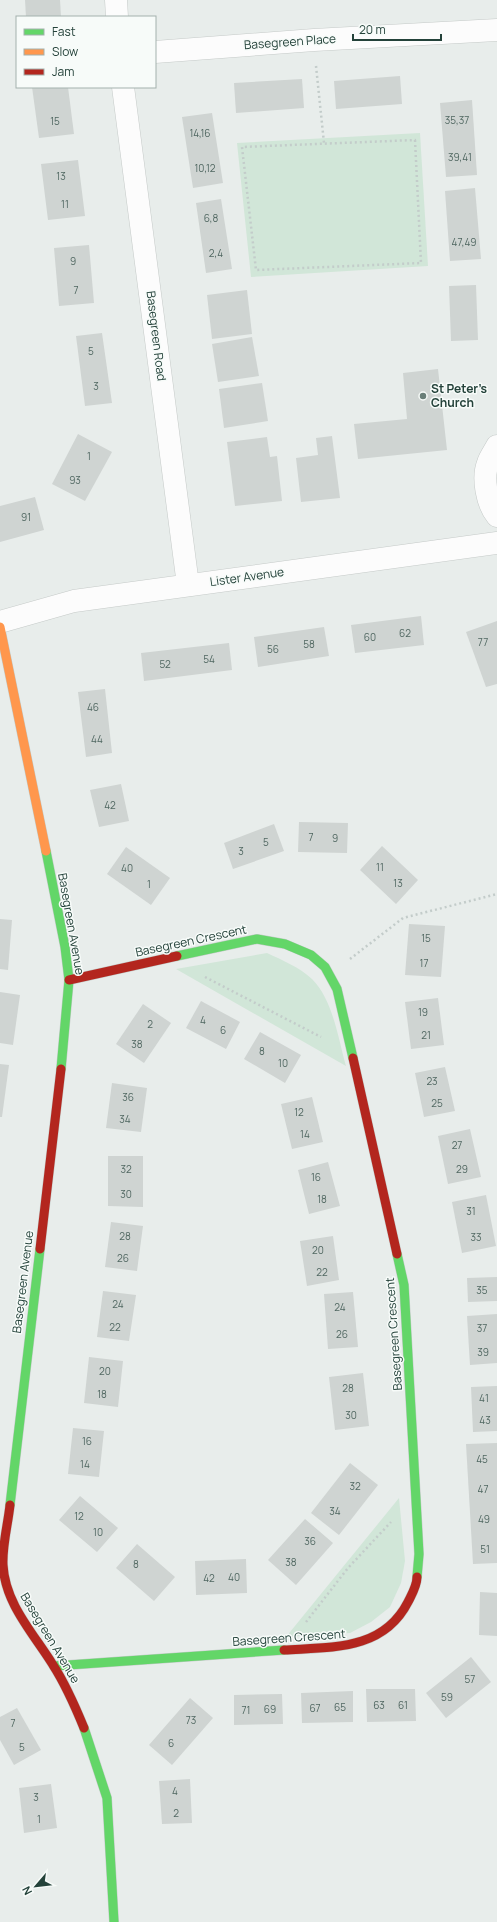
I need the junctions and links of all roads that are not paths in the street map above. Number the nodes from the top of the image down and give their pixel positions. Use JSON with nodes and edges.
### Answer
{"nodes":[{"id":1,"x":116,"y":0,"type":"edge"},
{"id":2,"x":117,"y":16,"type":"edge"},
{"id":3,"x":497,"y":30,"type":"edge"},
{"id":4,"x":156,"y":52,"type":"edge"},
{"id":5,"x":123,"y":88,"type":"edge"},
{"id":6,"x":497,"y":446,"type":"edge"},
{"id":7,"x":497,"y":516,"type":"edge"},
{"id":8,"x":497,"y":543,"type":"edge"},
{"id":9,"x":188,"y":585,"type":"junction"},
{"id":10,"x":0,"y":622,"type":"edge"},
{"id":11,"x":0,"y":627,"type":"edge"},
{"id":12,"x":69,"y":980,"type":"junction"},
{"id":13,"x":54,"y":1666,"type":"junction"},
{"id":14,"x":114,"y":1922,"type":"edge"}],
"edges":[{"from":1,"to":2,"type":"street"},
{"from":3,"to":4,"type":"street","name":"Basegreen Place"},
{"from":5,"to":9,"type":"street","name":"Basegreen Road"},
{"from":6,"to":7,"type":"street"},
{"from":8,"to":9,"type":"street","name":"Lister Avenue"},
{"from":9,"to":10,"type":"street","name":"Lister Avenue"},
{"from":11,"to":12,"type":"street","name":"Basegreen Avenue"},
{"from":12,"to":13,"type":"street","name":"Basegreen Avenue"},
{"from":12,"to":13,"type":"street","name":"Basegreen Crescent"},
{"from":13,"to":14,"type":"street","name":"Basegreen Avenue"}]}
